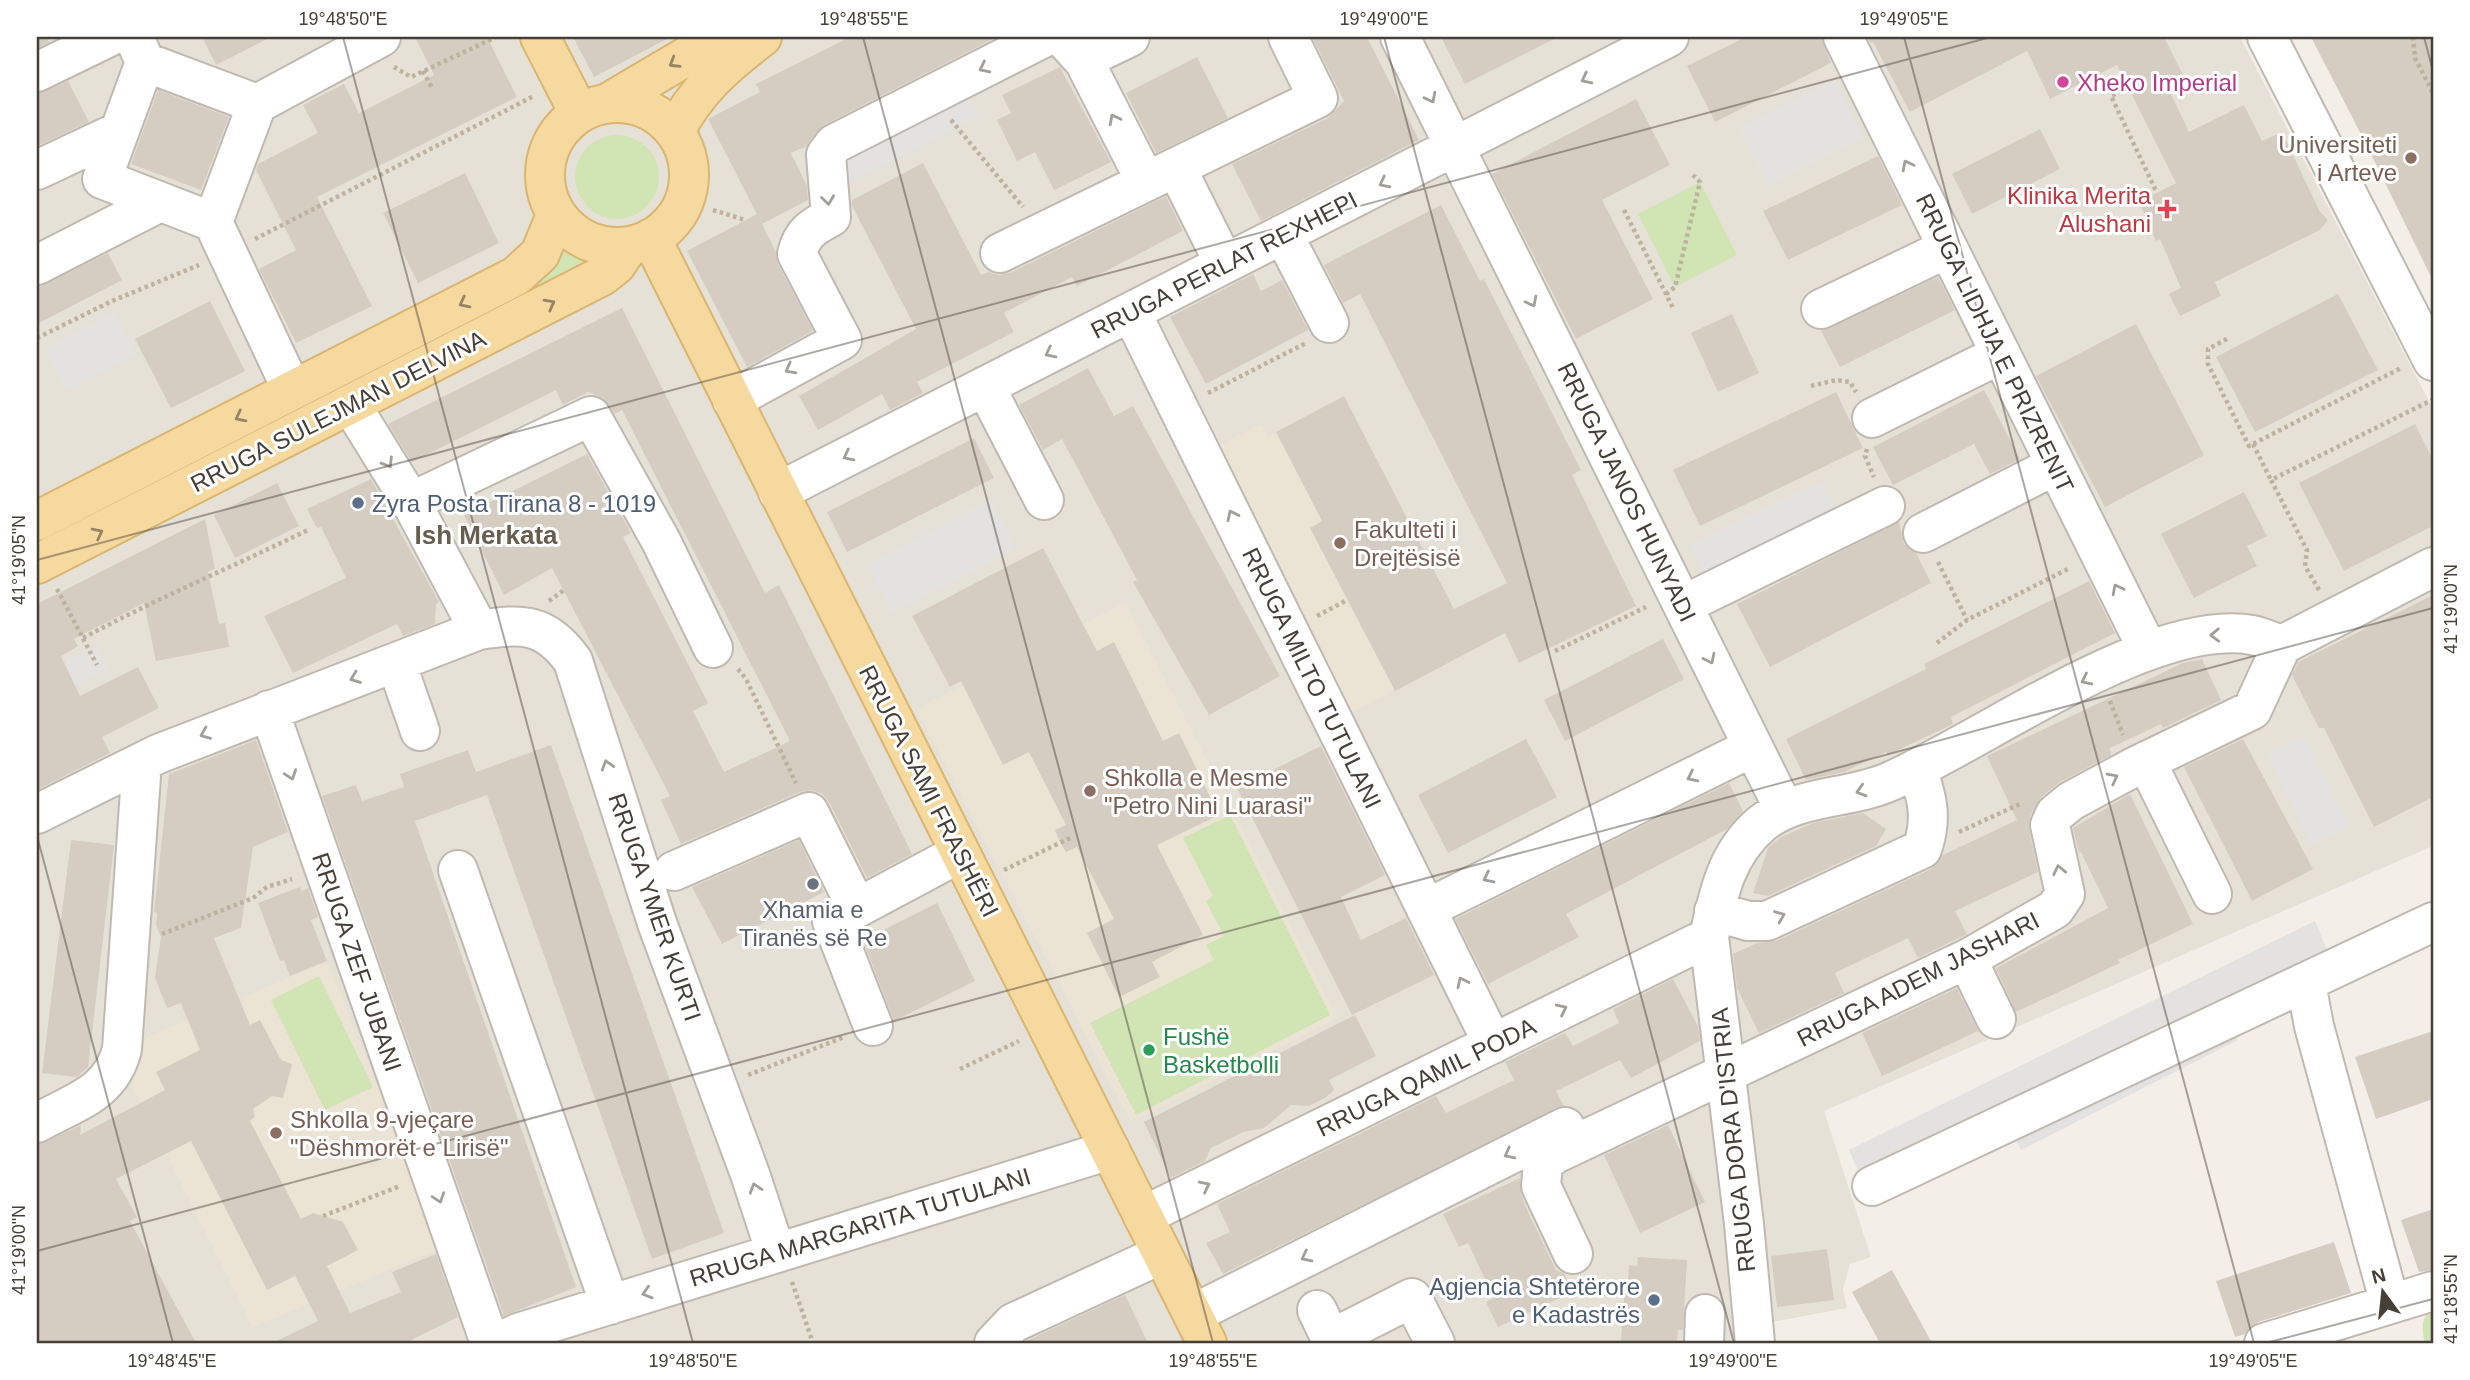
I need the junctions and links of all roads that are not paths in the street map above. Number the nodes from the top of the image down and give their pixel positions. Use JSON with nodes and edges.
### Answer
{"nodes":[{"id":1,"x":540,"y":37,"type":"edge"},
{"id":2,"x":736,"y":37,"type":"edge"},
{"id":3,"x":762,"y":37,"type":"edge"},
{"id":4,"x":1045,"y":37,"type":"edge"},
{"id":5,"x":1062,"y":37,"type":"edge"},
{"id":6,"x":1288,"y":37,"type":"edge"},
{"id":7,"x":1400,"y":37,"type":"edge"},
{"id":8,"x":1669,"y":37,"type":"edge"},
{"id":9,"x":1843,"y":37,"type":"edge"},
{"id":10,"x":2267,"y":37,"type":"edge"},
{"id":11,"x":95,"y":40,"type":"edge"},
{"id":12,"x":1625,"y":47,"type":"edge"},
{"id":13,"x":140,"y":49,"type":"edge"},
{"id":14,"x":387,"y":52,"type":"edge"},
{"id":15,"x":37,"y":72,"type":"edge"},
{"id":16,"x":580,"y":99,"type":"junction"},
{"id":17,"x":257,"y":104,"type":"junction"},
{"id":18,"x":118,"y":132,"type":"junction"},
{"id":19,"x":675,"y":132,"type":"junction"},
{"id":20,"x":1455,"y":146,"type":"junction"},
{"id":21,"x":37,"y":170,"type":"edge"},
{"id":22,"x":1161,"y":174,"type":"junction"},
{"id":23,"x":160,"y":202,"type":"junction"},
{"id":24,"x":545,"y":209,"type":"junction"},
{"id":25,"x":1283,"y":234,"type":"junction"},
{"id":26,"x":220,"y":238,"type":"junction"},
{"id":27,"x":640,"y":242,"type":"junction"},
{"id":28,"x":1948,"y":248,"type":"junction"},
{"id":29,"x":1000,"y":253,"type":"dead end"},
{"id":30,"x":1224,"y":263,"type":"junction"},
{"id":31,"x":37,"y":265,"type":"edge"},
{"id":32,"x":1821,"y":309,"type":"dead end"},
{"id":33,"x":1131,"y":312,"type":"junction"},
{"id":34,"x":1319,"y":332,"type":"road end"},
{"id":35,"x":2001,"y":354,"type":"junction"},
{"id":36,"x":2423,"y":362,"type":"edge"},
{"id":37,"x":985,"y":386,"type":"junction"},
{"id":38,"x":292,"y":390,"type":"junction"},
{"id":39,"x":732,"y":400,"type":"junction"},
{"id":40,"x":351,"y":405,"type":"junction"},
{"id":41,"x":1872,"y":418,"type":"road end"},
{"id":42,"x":2056,"y":465,"type":"junction"},
{"id":43,"x":778,"y":492,"type":"junction"},
{"id":44,"x":1044,"y":500,"type":"dead end"},
{"id":45,"x":411,"y":502,"type":"junction"},
{"id":46,"x":1885,"y":506,"type":"road end"},
{"id":47,"x":37,"y":521,"type":"edge"},
{"id":48,"x":1923,"y":533,"type":"dead end"},
{"id":49,"x":2433,"y":567,"type":"edge"},
{"id":50,"x":45,"y":573,"type":"edge"},
{"id":51,"x":1680,"y":599,"type":"junction"},
{"id":52,"x":479,"y":631,"type":"junction"},
{"id":53,"x":710,"y":642,"type":"road end"},
{"id":54,"x":2282,"y":645,"type":"junction"},
{"id":55,"x":2148,"y":650,"type":"junction"},
{"id":56,"x":396,"y":662,"type":"junction"},
{"id":57,"x":269,"y":710,"type":"junction"},
{"id":58,"x":420,"y":731,"type":"dead end"},
{"id":59,"x":1754,"y":747,"type":"junction"},
{"id":60,"x":2135,"y":749,"type":"junction"},
{"id":61,"x":142,"y":762,"type":"junction"},
{"id":62,"x":1917,"y":768,"type":"junction"},
{"id":63,"x":1784,"y":809,"type":"junction"},
{"id":64,"x":37,"y":814,"type":"edge"},
{"id":65,"x":960,"y":853,"type":"junction"},
{"id":66,"x":458,"y":870,"type":"dead end"},
{"id":67,"x":674,"y":871,"type":"dead end"},
{"id":68,"x":2211,"y":894,"type":"dead end"},
{"id":69,"x":857,"y":908,"type":"junction"},
{"id":70,"x":1426,"y":909,"type":"junction"},
{"id":71,"x":2433,"y":922,"type":"edge"},
{"id":72,"x":1712,"y":924,"type":"junction"},
{"id":73,"x":1967,"y":959,"type":"junction"},
{"id":74,"x":2306,"y":983,"type":"junction"},
{"id":75,"x":1996,"y":1019,"type":"dead end"},
{"id":76,"x":873,"y":1026,"type":"road end"},
{"id":77,"x":1493,"y":1044,"type":"junction"},
{"id":78,"x":1725,"y":1061,"type":"junction"},
{"id":79,"x":37,"y":1123,"type":"edge"},
{"id":80,"x":1110,"y":1150,"type":"junction"},
{"id":81,"x":1872,"y":1186,"type":"dead end"},
{"id":82,"x":1143,"y":1216,"type":"junction"},
{"id":83,"x":779,"y":1252,"type":"junction"},
{"id":84,"x":1163,"y":1254,"type":"junction"},
{"id":85,"x":1573,"y":1254,"type":"dead end"},
{"id":86,"x":2433,"y":1291,"type":"edge"},
{"id":87,"x":2390,"y":1304,"type":"junction"},
{"id":88,"x":610,"y":1305,"type":"junction"},
{"id":89,"x":1317,"y":1310,"type":"dead end"},
{"id":90,"x":1200,"y":1329,"type":"edge"},
{"id":91,"x":1004,"y":1339,"type":"edge"},
{"id":92,"x":507,"y":1341,"type":"edge"},
{"id":93,"x":1435,"y":1343,"type":"edge"},
{"id":94,"x":1755,"y":1343,"type":"edge"},
{"id":95,"x":2264,"y":1343,"type":"edge"}],
"edges":[{"from":1,"to":16,"type":"main road"},
{"from":2,"to":16,"type":"main road","one_way":true},
{"from":3,"to":19,"type":"main road"},
{"from":4,"to":39,"type":"street","one_way":true},
{"from":22,"to":5,"type":"street","one_way":true},
{"from":6,"to":22,"type":"street"},
{"from":7,"to":20,"type":"street","name":"RRUGA JANOS HUNYADI","one_way":true},
{"from":8,"to":12,"type":"street","name":"RRUGA PERLAT REXHEPI"},
{"from":28,"to":9,"type":"street","name":"RRUGA LIDHJA E PRIZRENIT","one_way":true},
{"from":10,"to":36,"type":"street"},
{"from":11,"to":15,"type":"street"},
{"from":12,"to":20,"type":"street","name":"RRUGA PERLAT REXHEPI","one_way":true},
{"from":13,"to":17,"type":"street"},
{"from":13,"to":18,"type":"street"},
{"from":14,"to":17,"type":"street"},
{"from":16,"to":19,"type":"main road"},
{"from":16,"to":24,"type":"main road"},
{"from":17,"to":26,"type":"street"},
{"from":18,"to":21,"type":"street"},
{"from":18,"to":23,"type":"street"},
{"from":19,"to":27,"type":"main road"},
{"from":20,"to":25,"type":"street","name":"RRUGA PERLAT REXHEPI","one_way":true},
{"from":20,"to":51,"type":"street","name":"RRUGA JANOS HUNYADI","one_way":true},
{"from":22,"to":29,"type":"street"},
{"from":22,"to":30,"type":"street"},
{"from":23,"to":26,"type":"street"},
{"from":23,"to":31,"type":"street"},
{"from":24,"to":27,"type":"main road"},
{"from":24,"to":38,"type":"main road","name":"RRUGA SULEJMAN DELVINA","one_way":true},
{"from":25,"to":30,"type":"street","name":"RRUGA PERLAT REXHEPI"},
{"from":25,"to":34,"type":"street"},
{"from":26,"to":38,"type":"street"},
{"from":27,"to":39,"type":"main road","name":"RRUGA SAMI FRASHËRI"},
{"from":40,"to":27,"type":"main road","name":"RRUGA SULEJMAN DELVINA","one_way":true},
{"from":28,"to":32,"type":"street"},
{"from":28,"to":35,"type":"street","name":"RRUGA LIDHJA E PRIZRENIT"},
{"from":30,"to":33,"type":"street","name":"RRUGA PERLAT REXHEPI"},
{"from":33,"to":37,"type":"street","name":"RRUGA PERLAT REXHEPI","one_way":true},
{"from":70,"to":33,"type":"street","name":"RRUGA MILTO TUTULANI","one_way":true},
{"from":35,"to":41,"type":"street"},
{"from":35,"to":42,"type":"street","name":"RRUGA LIDHJA E PRIZRENIT"},
{"from":37,"to":43,"type":"street","name":"RRUGA PERLAT REXHEPI","one_way":true},
{"from":37,"to":44,"type":"street"},
{"from":38,"to":47,"type":"main road","name":"RRUGA SULEJMAN DELVINA","one_way":true},
{"from":39,"to":43,"type":"main road","name":"RRUGA SAMI FRASHËRI"},
{"from":40,"to":45,"type":"street","one_way":true},
{"from":50,"to":40,"type":"main road","name":"RRUGA SULEJMAN DELVINA","one_way":true},
{"from":42,"to":48,"type":"street"},
{"from":55,"to":42,"type":"street","name":"RRUGA LIDHJA E PRIZRENIT","one_way":true},
{"from":43,"to":65,"type":"main road","name":"RRUGA SAMI FRASHËRI"},
{"from":45,"to":52,"type":"street"},
{"from":45,"to":53,"type":"street"},
{"from":46,"to":51,"type":"street"},
{"from":49,"to":54,"type":"street"},
{"from":51,"to":59,"type":"street","name":"RRUGA JANOS HUNYADI","one_way":true},
{"from":52,"to":56,"type":"street","name":"RRUGA YMER KURTI"},
{"from":83,"to":52,"type":"street","name":"RRUGA YMER KURTI","one_way":true},
{"from":54,"to":55,"type":"street","one_way":true},
{"from":54,"to":60,"type":"street","name":"RRUGA ADEM JASHARI"},
{"from":55,"to":62,"type":"street","one_way":true},
{"from":56,"to":57,"type":"street","name":"RRUGA YMER KURTI","one_way":true},
{"from":56,"to":58,"type":"street"},
{"from":57,"to":61,"type":"street","one_way":true},
{"from":57,"to":92,"type":"street","name":"RRUGA ZEF JUBANI","one_way":true},
{"from":59,"to":63,"type":"street","name":"RRUGA JANOS HUNYADI"},
{"from":59,"to":70,"type":"street","one_way":true},
{"from":60,"to":68,"type":"street"},
{"from":73,"to":60,"type":"street","name":"RRUGA ADEM JASHARI","one_way":true},
{"from":61,"to":64,"type":"street"},
{"from":61,"to":79,"type":"street"},
{"from":62,"to":63,"type":"street","one_way":true},
{"from":72,"to":62,"type":"street","one_way":true},
{"from":63,"to":72,"type":"street"},
{"from":65,"to":69,"type":"street"},
{"from":65,"to":80,"type":"main road","name":"RRUGA SAMI FRASHËRI"},
{"from":66,"to":88,"type":"street"},
{"from":67,"to":69,"type":"street"},
{"from":69,"to":76,"type":"street"},
{"from":77,"to":70,"type":"street","name":"RRUGA MILTO TUTULANI","one_way":true},
{"from":71,"to":74,"type":"street"},
{"from":77,"to":72,"type":"street","name":"RRUGA QAMIL PODA","one_way":true},
{"from":72,"to":78,"type":"street","name":"RRUGA DORA D'ISTRIA"},
{"from":73,"to":75,"type":"street"},
{"from":73,"to":78,"type":"street","name":"RRUGA ADEM JASHARI"},
{"from":74,"to":81,"type":"street"},
{"from":74,"to":87,"type":"street"},
{"from":82,"to":77,"type":"street","name":"RRUGA QAMIL PODA","one_way":true},
{"from":78,"to":85,"type":"street"},
{"from":78,"to":90,"type":"street","one_way":true},
{"from":78,"to":94,"type":"street","name":"RRUGA DORA D'ISTRIA"},
{"from":80,"to":82,"type":"main road","name":"RRUGA SAMI FRASHËRI"},
{"from":80,"to":83,"type":"street","name":"RRUGA MARGARITA TUTULANI"},
{"from":82,"to":84,"type":"main road","name":"RRUGA SAMI FRASHËRI"},
{"from":83,"to":88,"type":"street","name":"RRUGA MARGARITA TUTULANI","one_way":true},
{"from":84,"to":90,"type":"main road","name":"RRUGA SAMI FRASHËRI"},
{"from":84,"to":91,"type":"street"},
{"from":86,"to":87,"type":"street"},
{"from":87,"to":95,"type":"street"},
{"from":88,"to":92,"type":"street","name":"RRUGA MARGARITA TUTULANI"},
{"from":89,"to":93,"type":"street"}]}
